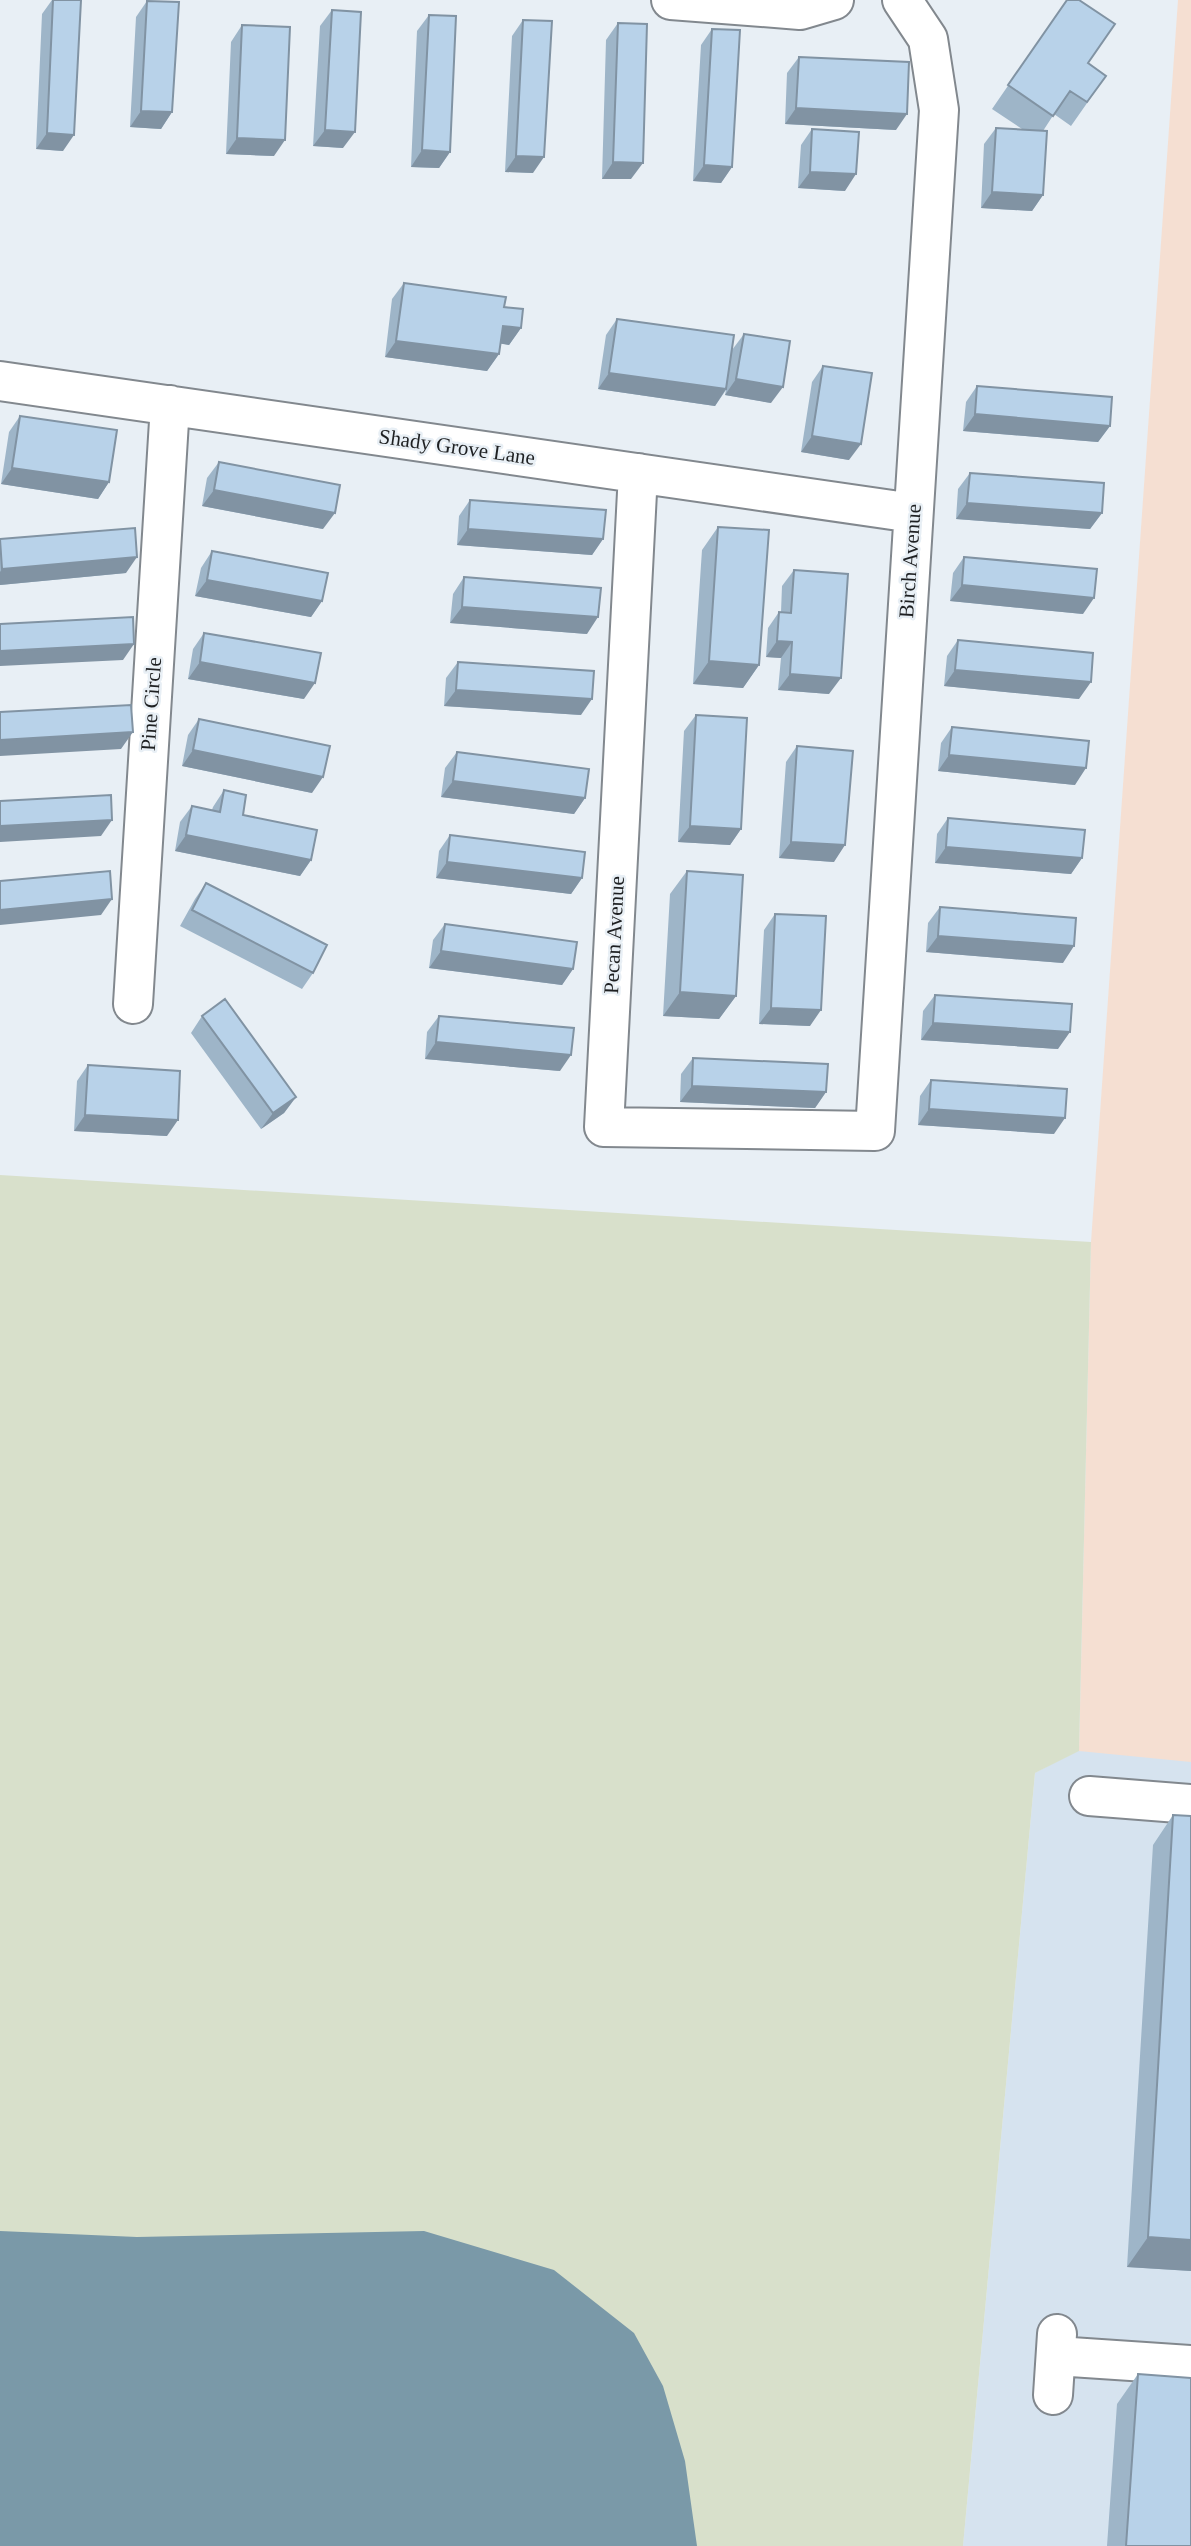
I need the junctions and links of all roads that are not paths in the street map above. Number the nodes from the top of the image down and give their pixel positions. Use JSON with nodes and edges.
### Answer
{"nodes":[{"id":1,"x":671,"y":0,"type":"edge"},
{"id":2,"x":834,"y":0,"type":"edge"},
{"id":3,"x":902,"y":0,"type":"edge"},
{"id":4,"x":0,"y":381,"type":"edge"},
{"id":5,"x":170,"y":405,"type":"junction"},
{"id":6,"x":638,"y":473,"type":"junction"},
{"id":7,"x":913,"y":513,"type":"junction"},
{"id":8,"x":133,"y":1004,"type":"dead end"},
{"id":9,"x":875,"y":1131,"type":"joint"},
{"id":10,"x":1089,"y":1796,"type":"dead end"},
{"id":11,"x":1191,"y":1804,"type":"edge"},
{"id":12,"x":1191,"y":2365,"type":"edge"},
{"id":13,"x":1053,"y":2395,"type":"dead end"}],
"edges":[{"from":1,"to":2,"type":"street"},
{"from":3,"to":7,"type":"street","name":"Birch Avenue"},
{"from":4,"to":5,"type":"street","name":"Shady Grove Lane"},
{"from":5,"to":6,"type":"street","name":"Shady Grove Lane"},
{"from":5,"to":8,"type":"street","name":"Pine Circle"},
{"from":6,"to":7,"type":"street","name":"Shady Grove Lane"},
{"from":6,"to":9,"type":"street","name":"Pecan Avenue"},
{"from":7,"to":9,"type":"street","name":"Birch Avenue"},
{"from":10,"to":11,"type":"street"},
{"from":12,"to":13,"type":"street"}]}
